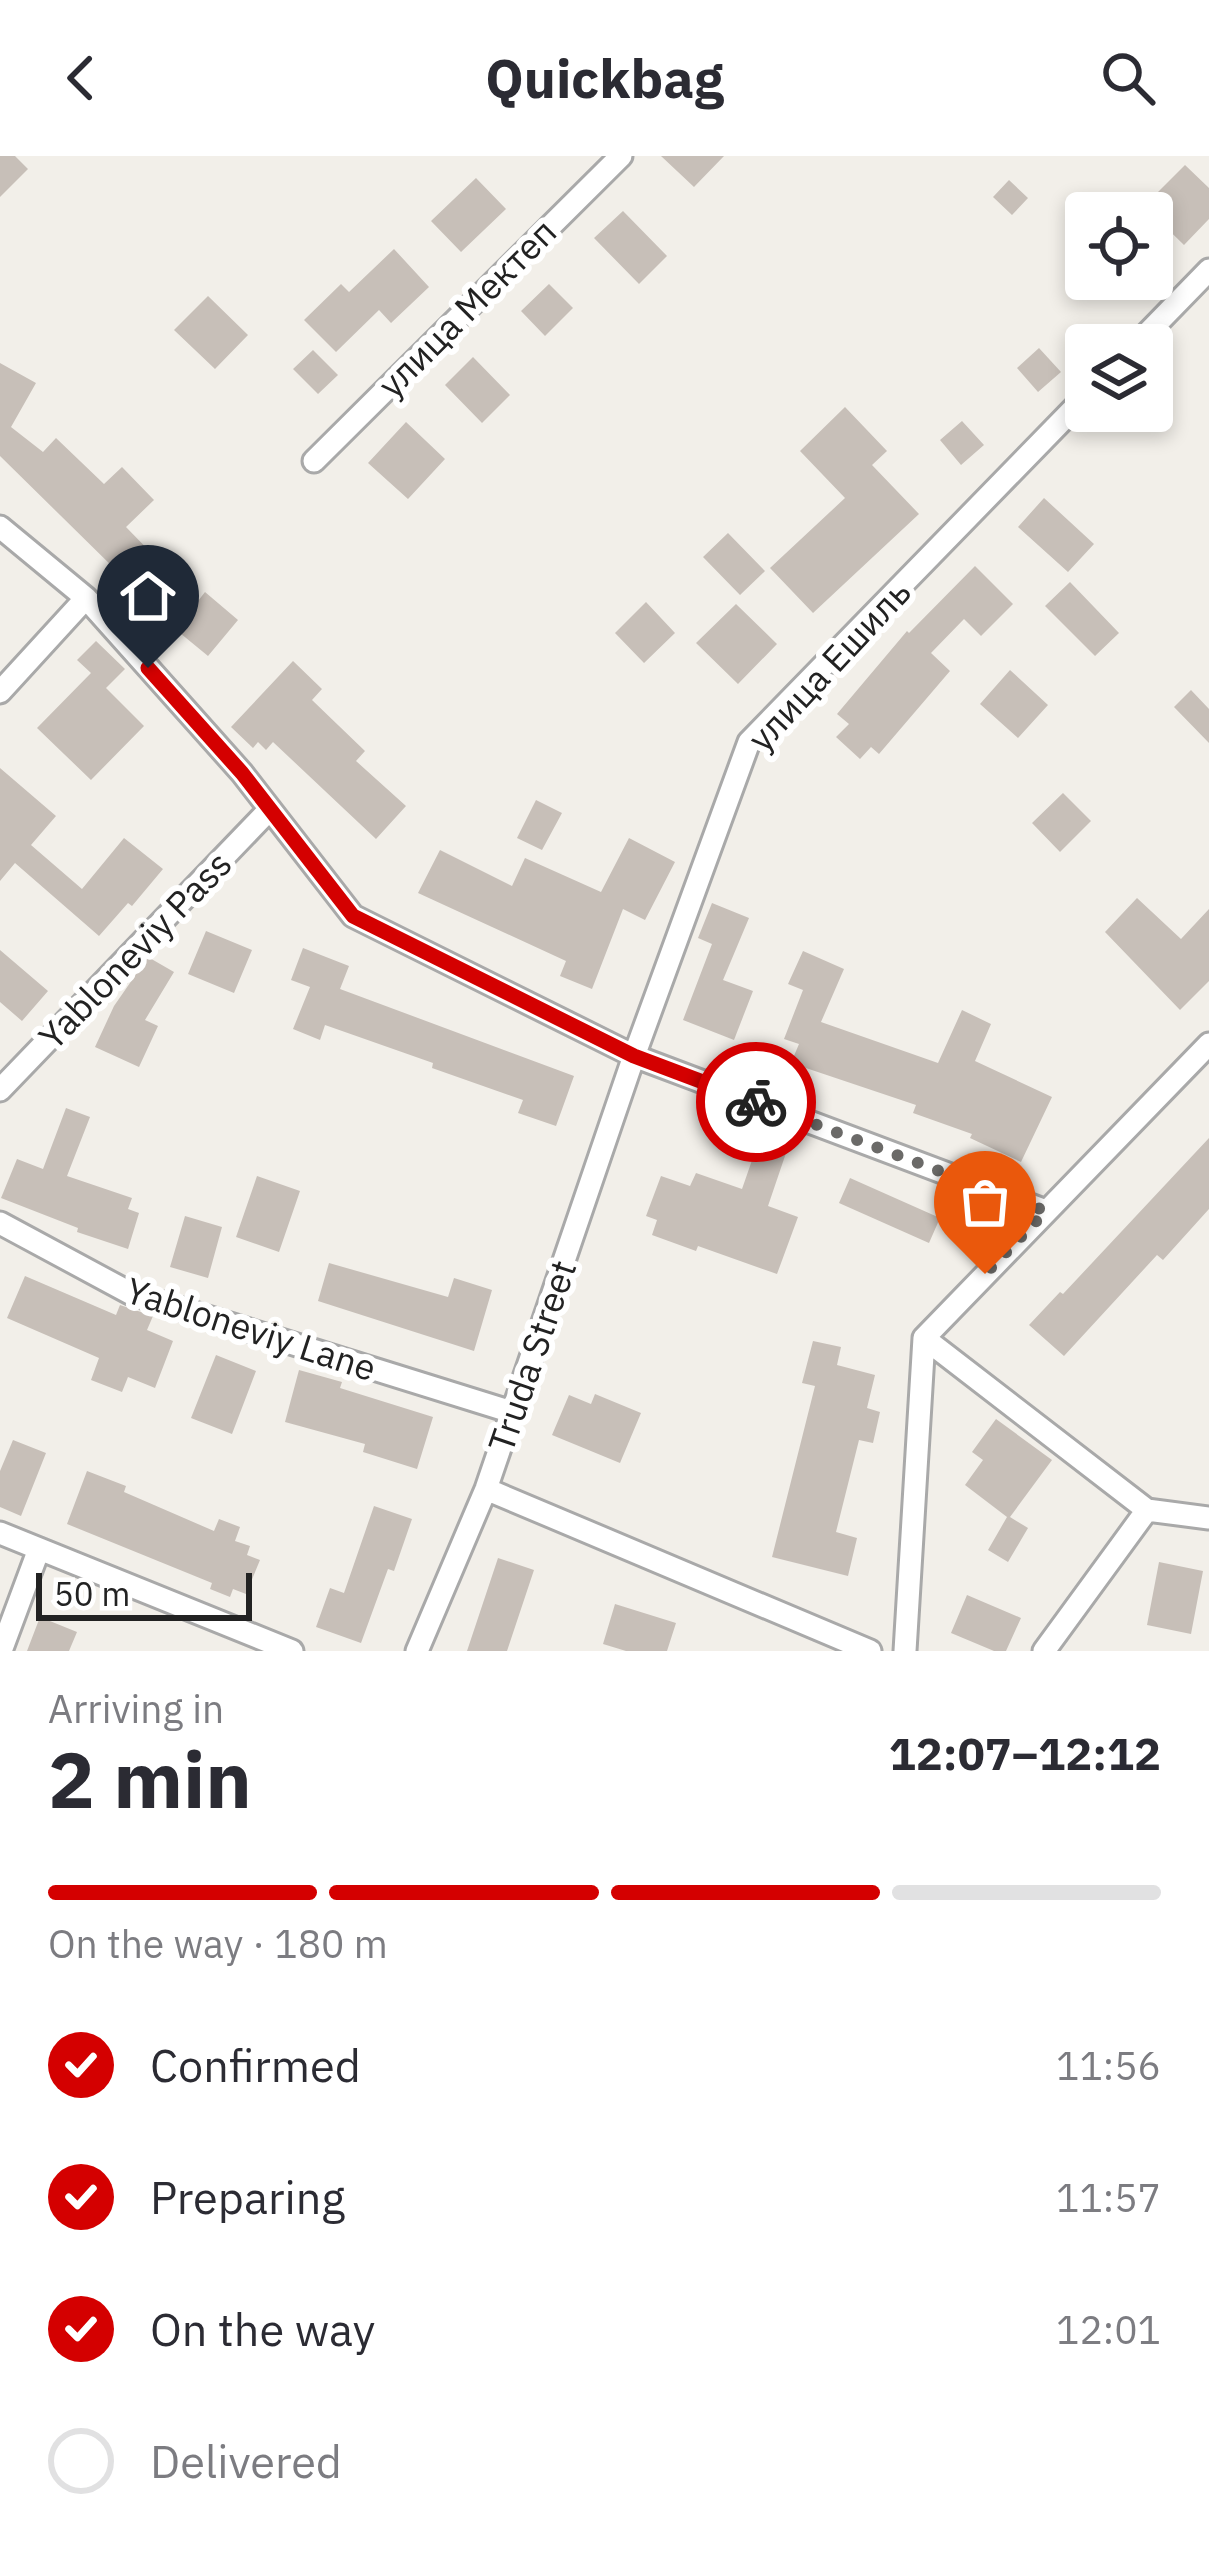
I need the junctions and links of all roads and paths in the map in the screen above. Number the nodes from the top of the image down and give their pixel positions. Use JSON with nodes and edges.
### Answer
{"nodes":[{"id":1,"x":621,"y":156,"type":"edge"},
{"id":2,"x":1209,"y":270,"type":"edge"},
{"id":3,"x":1156,"y":324,"type":"edge"},
{"id":4,"x":1065,"y":418,"type":"edge"},
{"id":5,"x":314,"y":461,"type":"dead end"},
{"id":6,"x":0,"y":527,"type":"edge"},
{"id":7,"x":86,"y":598,"type":"junction"},
{"id":8,"x":0,"y":692,"type":"edge"},
{"id":9,"x":270,"y":809,"type":"junction"},
{"id":10,"x":1209,"y":1044,"type":"edge"},
{"id":11,"x":634,"y":1056,"type":"junction"},
{"id":12,"x":0,"y":1090,"type":"edge"},
{"id":13,"x":1046,"y":1211,"type":"junction"},
{"id":14,"x":0,"y":1223,"type":"edge"},
{"id":15,"x":924,"y":1338,"type":"junction"},
{"id":16,"x":512,"y":1412,"type":"junction"},
{"id":17,"x":486,"y":1489,"type":"junction"},
{"id":18,"x":1147,"y":1510,"type":"junction"},
{"id":19,"x":1209,"y":1518,"type":"edge"},
{"id":20,"x":0,"y":1533,"type":"edge"},
{"id":21,"x":39,"y":1549,"type":"junction"},
{"id":22,"x":1,"y":1651,"type":"edge"},
{"id":23,"x":292,"y":1651,"type":"edge"},
{"id":24,"x":417,"y":1651,"type":"edge"},
{"id":25,"x":870,"y":1651,"type":"edge"},
{"id":26,"x":904,"y":1651,"type":"edge"},
{"id":27,"x":1044,"y":1651,"type":"edge"}],
"edges":[{"from":1,"to":5,"type":"street","name":"улица Мектеп"},
{"from":2,"to":3,"type":"street"},
{"from":4,"to":11,"type":"street","name":"улица Ешиль"},
{"from":6,"to":7,"type":"street"},
{"from":7,"to":8,"type":"street"},
{"from":7,"to":9,"type":"street"},
{"from":9,"to":11,"type":"street"},
{"from":9,"to":12,"type":"street","name":"Yabloneviy Pass"},
{"from":10,"to":13,"type":"street"},
{"from":11,"to":13,"type":"street"},
{"from":11,"to":16,"type":"street","name":"Truda Street"},
{"from":13,"to":15,"type":"street"},
{"from":14,"to":16,"type":"street","name":"Yabloneviy Lane"},
{"from":15,"to":18,"type":"street"},
{"from":15,"to":26,"type":"street"},
{"from":16,"to":17,"type":"street","name":"Truda Street"},
{"from":17,"to":24,"type":"street","name":"Truda Street"},
{"from":17,"to":25,"type":"street"},
{"from":18,"to":19,"type":"street"},
{"from":18,"to":27,"type":"street"},
{"from":20,"to":21,"type":"street"},
{"from":21,"to":22,"type":"street"},
{"from":21,"to":23,"type":"street"}]}
